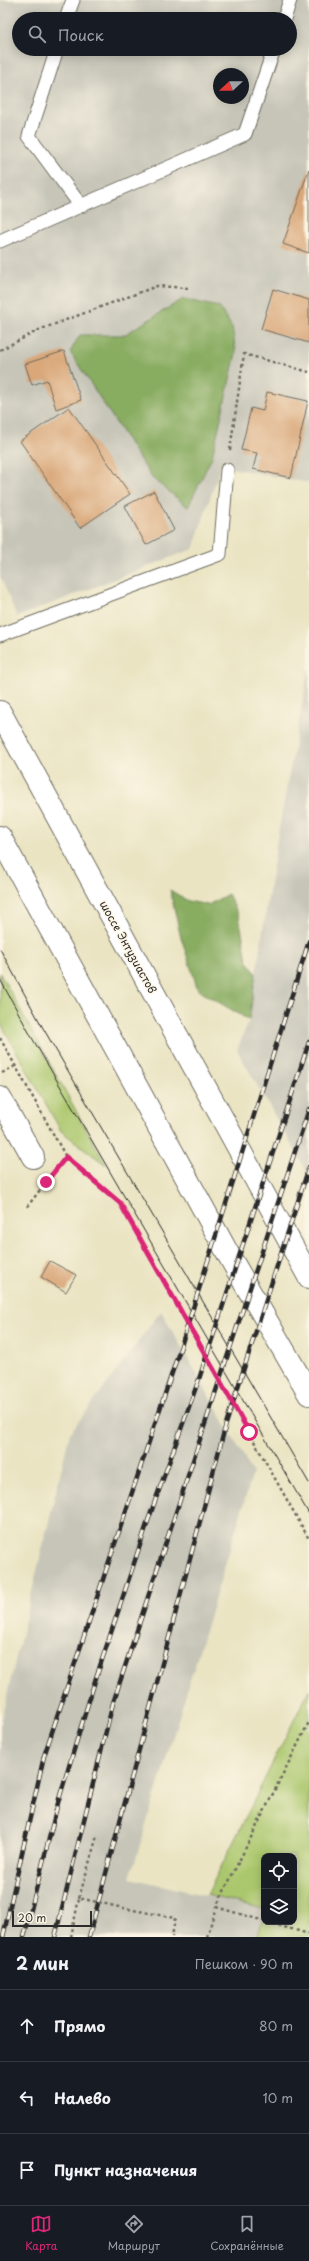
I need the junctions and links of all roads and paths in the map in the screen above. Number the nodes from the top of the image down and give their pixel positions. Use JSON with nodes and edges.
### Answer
{"nodes":[{"id":1,"x":72,"y":0,"type":"edge"},
{"id":2,"x":290,"y":0,"type":"edge"},
{"id":3,"x":68,"y":12,"type":"edge"},
{"id":4,"x":286,"y":12,"type":"edge"},
{"id":5,"x":55,"y":56,"type":"edge"},
{"id":6,"x":272,"y":56,"type":"edge"},
{"id":7,"x":81,"y":206,"type":"junction"},
{"id":8,"x":0,"y":241,"type":"edge"},
{"id":9,"x":188,"y":288,"type":"dead end"},
{"id":10,"x":0,"y":350,"type":"edge"},
{"id":11,"x":309,"y":372,"type":"edge"},
{"id":12,"x":227,"y":470,"type":"joint"},
{"id":13,"x":0,"y":636,"type":"edge"},
{"id":14,"x":0,"y":712,"type":"edge"},
{"id":15,"x":0,"y":837,"type":"edge"},
{"id":16,"x":0,"y":1038,"type":"edge"},
{"id":17,"x":15,"y":1066,"type":"junction"},
{"id":18,"x":0,"y":1075,"type":"edge"},
{"id":19,"x":0,"y":1098,"type":"edge"},
{"id":20,"x":33,"y":1157,"type":"dead end"},
{"id":21,"x":66,"y":1157,"type":"junction"},
{"id":22,"x":56,"y":1169,"type":"dead end"},
{"id":23,"x":51,"y":1175,"type":"dead end"},
{"id":24,"x":27,"y":1207,"type":"dead end"},
{"id":25,"x":309,"y":1277,"type":"edge"},
{"id":26,"x":309,"y":1394,"type":"edge"},
{"id":27,"x":309,"y":1539,"type":"edge"},
{"id":28,"x":309,"y":1722,"type":"edge"},
{"id":29,"x":97,"y":1836,"type":"dead end"},
{"id":30,"x":79,"y":1898,"type":"junction"},
{"id":31,"x":216,"y":1907,"type":"junction"},
{"id":32,"x":261,"y":1921,"type":"edge"},
{"id":33,"x":276,"y":1925,"type":"edge"},
{"id":34,"x":309,"y":1934,"type":"edge"},
{"id":35,"x":72,"y":1937,"type":"edge"},
{"id":36,"x":172,"y":1937,"type":"edge"},
{"id":37,"x":207,"y":1937,"type":"edge"}],
"edges":[{"from":1,"to":3,"type":"lane"},
{"from":2,"to":4,"type":"lane"},
{"from":5,"to":7,"type":"lane"},
{"from":6,"to":7,"type":"lane"},
{"from":7,"to":8,"type":"lane"},
{"from":9,"to":10,"type":"path"},
{"from":11,"to":12,"type":"path"},
{"from":12,"to":13,"type":"lane"},
{"from":14,"to":25,"type":"main road","name":"шоссе Энтузиастов"},
{"from":15,"to":26,"type":"main road"},
{"from":16,"to":17,"type":"path"},
{"from":17,"to":18,"type":"path"},
{"from":17,"to":21,"type":"path"},
{"from":19,"to":20,"type":"main road"},
{"from":21,"to":22,"type":"path"},
{"from":21,"to":27,"type":"path"},
{"from":23,"to":24,"type":"path"},
{"from":28,"to":31,"type":"path"},
{"from":29,"to":30,"type":"path"},
{"from":30,"to":35,"type":"path","bridge":true},
{"from":30,"to":36,"type":"path","bridge":true},
{"from":31,"to":32,"type":"path"},
{"from":31,"to":37,"type":"path"},
{"from":33,"to":34,"type":"path"}]}
